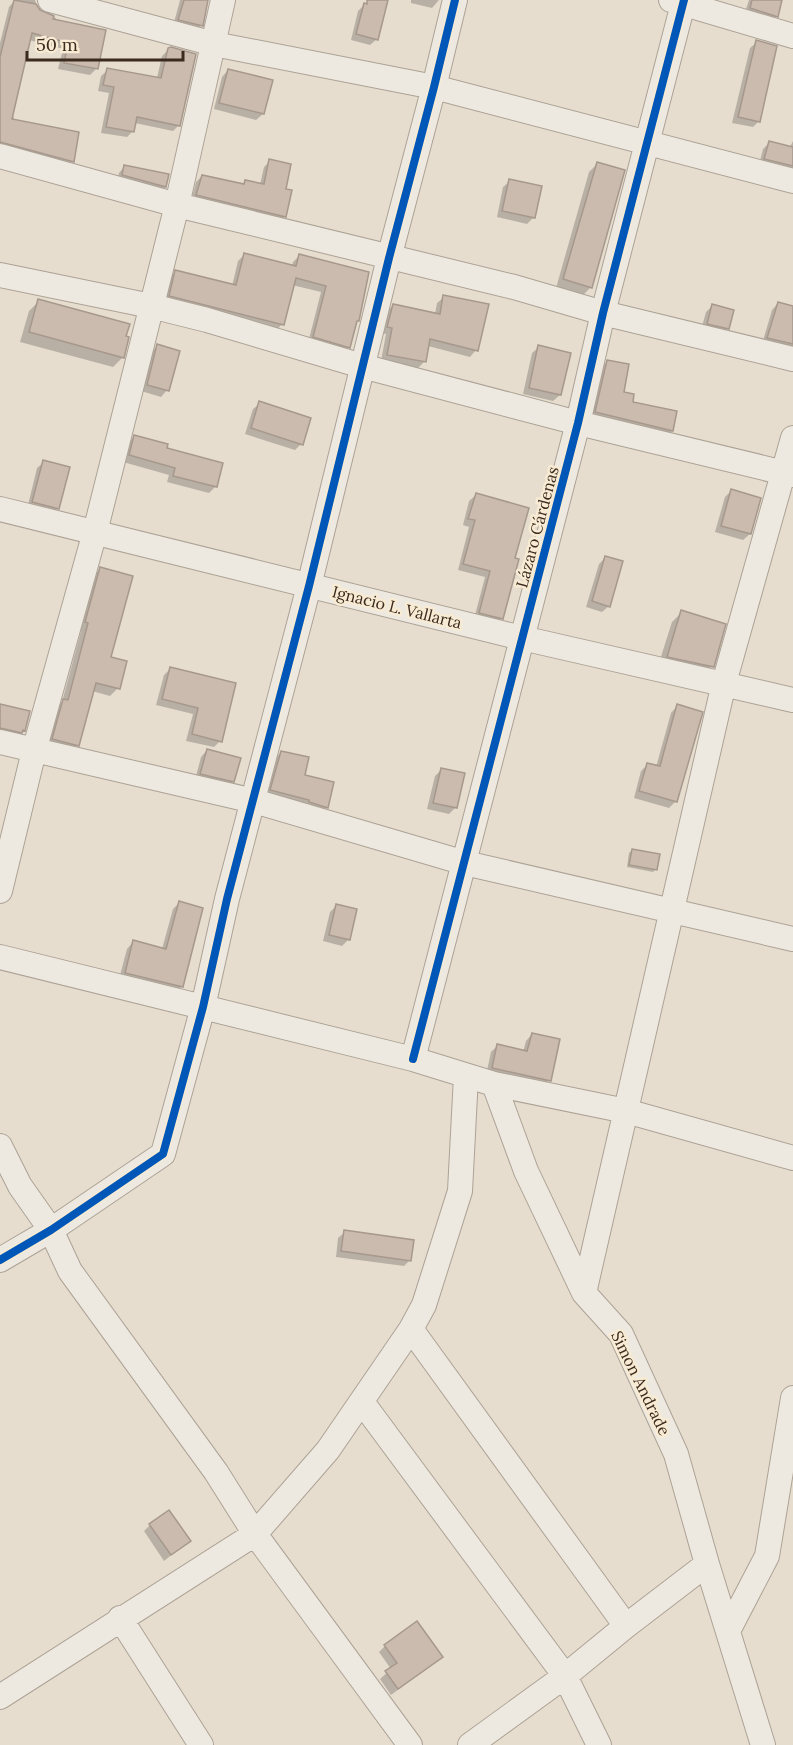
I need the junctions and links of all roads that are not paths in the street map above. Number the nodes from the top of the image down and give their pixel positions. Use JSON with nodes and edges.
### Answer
{"nodes":[{"id":1,"x":50,"y":0,"type":"edge"},
{"id":2,"x":223,"y":0,"type":"edge"},
{"id":3,"x":455,"y":0,"type":"edge"},
{"id":4,"x":680,"y":1,"type":"edge"},
{"id":5,"x":793,"y":36,"type":"edge"},
{"id":6,"x":214,"y":44,"type":"junction"},
{"id":7,"x":434,"y":87,"type":"junction"},
{"id":8,"x":648,"y":144,"type":"junction"},
{"id":9,"x":0,"y":156,"type":"edge"},
{"id":10,"x":793,"y":181,"type":"edge"},
{"id":11,"x":177,"y":205,"type":"junction"},
{"id":12,"x":389,"y":258,"type":"junction"},
{"id":13,"x":0,"y":275,"type":"edge"},
{"id":14,"x":151,"y":306,"type":"junction"},
{"id":15,"x":603,"y":313,"type":"junction"},
{"id":16,"x":793,"y":359,"type":"edge"},
{"id":17,"x":362,"y":366,"type":"junction"},
{"id":18,"x":578,"y":423,"type":"junction"},
{"id":19,"x":793,"y":438,"type":"edge"},
{"id":20,"x":788,"y":473,"type":"edge"},
{"id":21,"x":0,"y":509,"type":"edge"},
{"id":22,"x":95,"y":532,"type":"junction"},
{"id":23,"x":309,"y":586,"type":"junction"},
{"id":24,"x":522,"y":638,"type":"junction"},
{"id":25,"x":724,"y":683,"type":"junction"},
{"id":26,"x":793,"y":700,"type":"edge"},
{"id":27,"x":0,"y":742,"type":"edge"},
{"id":28,"x":33,"y":751,"type":"junction"},
{"id":29,"x":254,"y":801,"type":"junction"},
{"id":30,"x":465,"y":862,"type":"junction"},
{"id":31,"x":0,"y":891,"type":"edge"},
{"id":32,"x":671,"y":912,"type":"junction"},
{"id":33,"x":793,"y":939,"type":"edge"},
{"id":34,"x":0,"y":957,"type":"edge"},
{"id":35,"x":203,"y":1007,"type":"junction"},
{"id":36,"x":413,"y":1059,"type":"junction"},
{"id":37,"x":466,"y":1076,"type":"junction"},
{"id":38,"x":494,"y":1084,"type":"junction"},
{"id":39,"x":626,"y":1112,"type":"junction"},
{"id":40,"x":0,"y":1146,"type":"edge"},
{"id":41,"x":793,"y":1158,"type":"edge"},
{"id":42,"x":51,"y":1230,"type":"junction"},
{"id":43,"x":0,"y":1260,"type":"edge"},
{"id":44,"x":584,"y":1293,"type":"junction"},
{"id":45,"x":411,"y":1329,"type":"junction"},
{"id":46,"x":793,"y":1398,"type":"edge"},
{"id":47,"x":362,"y":1402,"type":"junction"},
{"id":48,"x":255,"y":1534,"type":"junction"},
{"id":49,"x":707,"y":1564,"type":"junction"},
{"id":50,"x":120,"y":1618,"type":"junction"},
{"id":51,"x":626,"y":1626,"type":"junction"},
{"id":52,"x":728,"y":1631,"type":"junction"},
{"id":53,"x":565,"y":1676,"type":"junction"},
{"id":54,"x":0,"y":1697,"type":"edge"},
{"id":55,"x":201,"y":1745,"type":"edge"},
{"id":56,"x":410,"y":1745,"type":"edge"},
{"id":57,"x":470,"y":1745,"type":"edge"},
{"id":58,"x":599,"y":1745,"type":"edge"},
{"id":59,"x":763,"y":1745,"type":"edge"}],
"edges":[{"from":1,"to":6,"type":"street"},
{"from":2,"to":6,"type":"street"},
{"from":3,"to":7,"type":"street"},
{"from":4,"to":5,"type":"street"},
{"from":4,"to":8,"type":"street","name":"Lázaro Cárdenas"},
{"from":6,"to":7,"type":"street"},
{"from":6,"to":11,"type":"street"},
{"from":7,"to":8,"type":"street"},
{"from":7,"to":12,"type":"street"},
{"from":8,"to":10,"type":"street"},
{"from":8,"to":15,"type":"street","name":"Lázaro Cárdenas"},
{"from":9,"to":11,"type":"street"},
{"from":11,"to":12,"type":"street"},
{"from":11,"to":14,"type":"street"},
{"from":12,"to":15,"type":"street"},
{"from":12,"to":17,"type":"street"},
{"from":13,"to":14,"type":"street"},
{"from":14,"to":17,"type":"street"},
{"from":14,"to":22,"type":"street"},
{"from":15,"to":16,"type":"street"},
{"from":15,"to":18,"type":"street","name":"Lázaro Cárdenas"},
{"from":17,"to":18,"type":"street"},
{"from":17,"to":23,"type":"street"},
{"from":18,"to":20,"type":"street"},
{"from":18,"to":24,"type":"street","name":"Lázaro Cárdenas"},
{"from":19,"to":20,"type":"street"},
{"from":20,"to":25,"type":"street"},
{"from":21,"to":22,"type":"street","name":"Ignacio L. Vallarta"},
{"from":22,"to":23,"type":"street","name":"Ignacio L. Vallarta"},
{"from":22,"to":28,"type":"street"},
{"from":23,"to":24,"type":"street","name":"Ignacio L. Vallarta"},
{"from":23,"to":29,"type":"street"},
{"from":24,"to":25,"type":"street","name":"Ignacio L. Vallarta"},
{"from":24,"to":30,"type":"street","name":"Lázaro Cárdenas"},
{"from":25,"to":26,"type":"street","name":"Ignacio L. Vallarta"},
{"from":25,"to":32,"type":"street"},
{"from":27,"to":28,"type":"street"},
{"from":28,"to":29,"type":"street"},
{"from":28,"to":31,"type":"street"},
{"from":29,"to":30,"type":"street"},
{"from":29,"to":35,"type":"street"},
{"from":30,"to":32,"type":"street"},
{"from":30,"to":36,"type":"street","name":"Lázaro Cárdenas"},
{"from":32,"to":33,"type":"street"},
{"from":32,"to":39,"type":"street"},
{"from":34,"to":35,"type":"street"},
{"from":35,"to":36,"type":"street"},
{"from":35,"to":42,"type":"street"},
{"from":36,"to":37,"type":"street"},
{"from":37,"to":38,"type":"street"},
{"from":37,"to":45,"type":"street"},
{"from":38,"to":39,"type":"street"},
{"from":38,"to":44,"type":"street","name":"Simon Andrade"},
{"from":39,"to":41,"type":"street"},
{"from":39,"to":44,"type":"street"},
{"from":40,"to":42,"type":"street"},
{"from":42,"to":43,"type":"street"},
{"from":42,"to":48,"type":"street"},
{"from":44,"to":49,"type":"street","name":"Simon Andrade"},
{"from":45,"to":47,"type":"street"},
{"from":45,"to":51,"type":"street"},
{"from":46,"to":52,"type":"street"},
{"from":47,"to":48,"type":"street"},
{"from":47,"to":53,"type":"street"},
{"from":48,"to":50,"type":"street"},
{"from":48,"to":56,"type":"street"},
{"from":49,"to":51,"type":"street"},
{"from":49,"to":52,"type":"street","name":"Simon Andrade"},
{"from":50,"to":54,"type":"street"},
{"from":50,"to":55,"type":"street"},
{"from":51,"to":53,"type":"street"},
{"from":52,"to":59,"type":"street","name":"Simon Andrade"},
{"from":53,"to":57,"type":"street"},
{"from":53,"to":58,"type":"street"}]}
